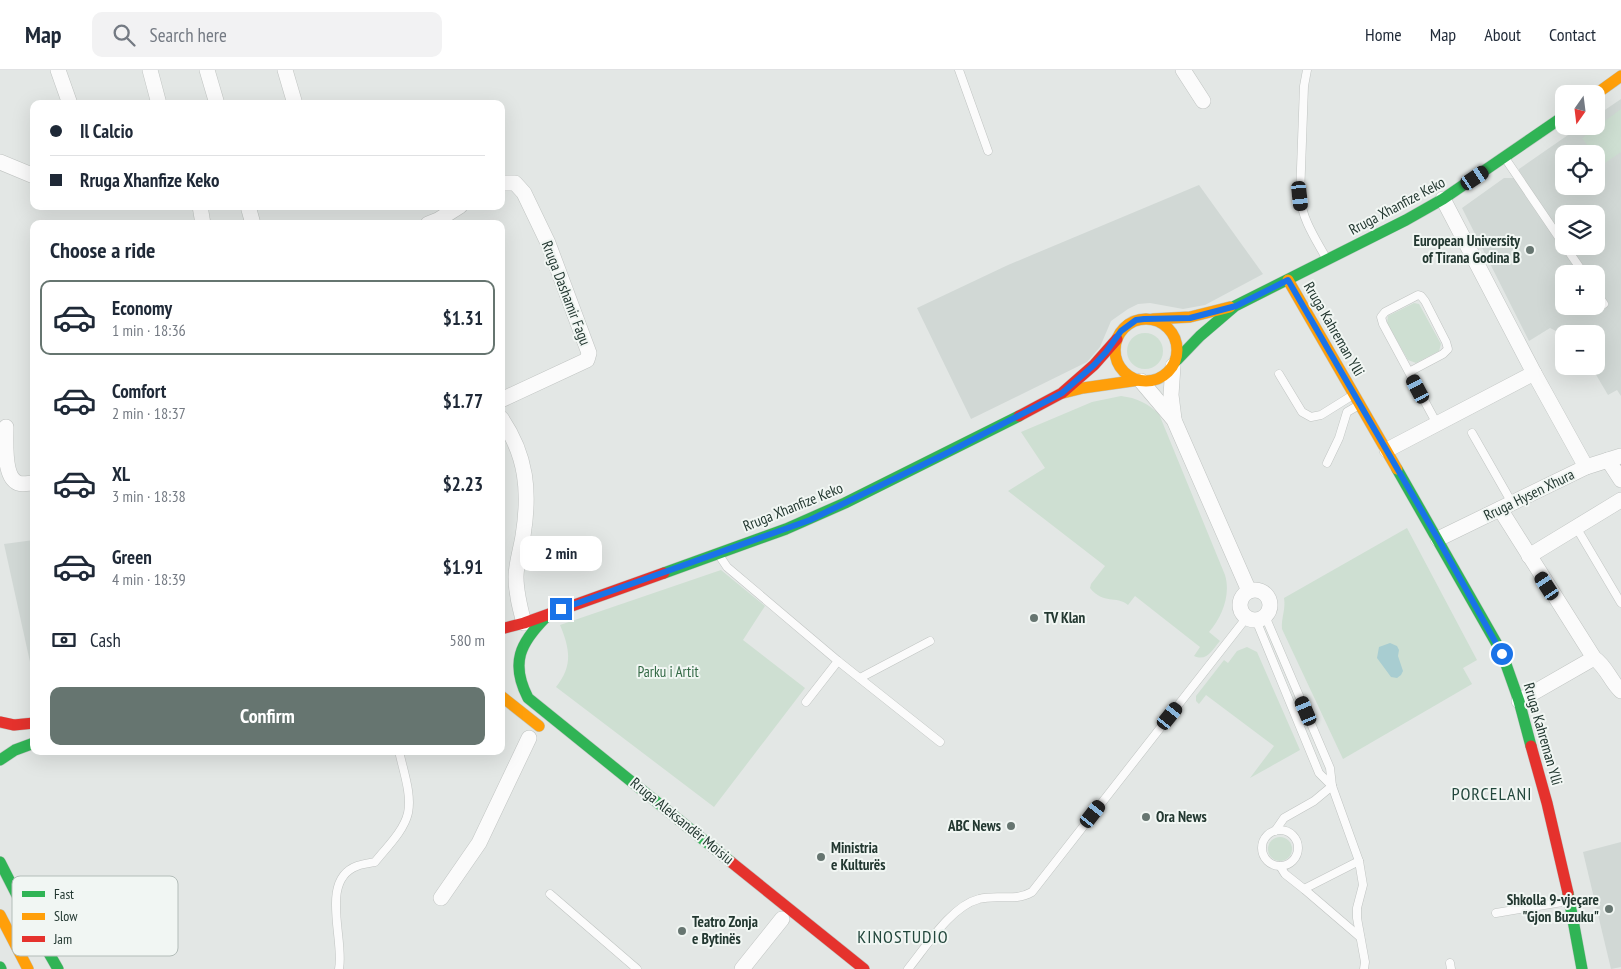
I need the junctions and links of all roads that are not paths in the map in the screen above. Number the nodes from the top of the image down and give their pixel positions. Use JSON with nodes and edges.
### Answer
{"nodes":[{"id":1,"x":58,"y":70,"type":"edge"},
{"id":2,"x":150,"y":70,"type":"edge"},
{"id":3,"x":207,"y":70,"type":"edge"},
{"id":4,"x":285,"y":70,"type":"edge"},
{"id":5,"x":959,"y":70,"type":"edge"},
{"id":6,"x":1183,"y":70,"type":"edge"},
{"id":7,"x":1307,"y":70,"type":"edge"},
{"id":8,"x":1621,"y":76,"type":"edge"},
{"id":9,"x":1605,"y":88,"type":"edge"},
{"id":10,"x":69,"y":100,"type":"edge"},
{"id":11,"x":158,"y":100,"type":"edge"},
{"id":12,"x":216,"y":100,"type":"edge"},
{"id":13,"x":294,"y":100,"type":"edge"},
{"id":14,"x":1203,"y":101,"type":"dead end"},
{"id":15,"x":1555,"y":122,"type":"edge"},
{"id":16,"x":988,"y":151,"type":"dead end"},
{"id":17,"x":1505,"y":158,"type":"junction"},
{"id":18,"x":0,"y":162,"type":"edge"},
{"id":19,"x":30,"y":174,"type":"edge"},
{"id":20,"x":505,"y":182,"type":"edge"},
{"id":21,"x":1443,"y":199,"type":"junction"},
{"id":22,"x":454,"y":210,"type":"edge"},
{"id":23,"x":438,"y":220,"type":"edge"},
{"id":24,"x":1555,"y":233,"type":"edge"},
{"id":25,"x":1326,"y":260,"type":"junction"},
{"id":26,"x":1288,"y":280,"type":"junction"},
{"id":27,"x":1236,"y":306,"type":"junction"},
{"id":28,"x":1153,"y":319,"type":"junction"},
{"id":29,"x":1117,"y":338,"type":"junction"},
{"id":30,"x":1174,"y":364,"type":"junction"},
{"id":31,"x":1409,"y":372,"type":"junction"},
{"id":32,"x":1534,"y":373,"type":"junction"},
{"id":33,"x":1278,"y":374,"type":"dead end"},
{"id":34,"x":1140,"y":381,"type":"junction"},
{"id":35,"x":1062,"y":393,"type":"junction"},
{"id":36,"x":505,"y":398,"type":"edge"},
{"id":37,"x":1358,"y":399,"type":"junction"},
{"id":38,"x":1174,"y":420,"type":"junction"},
{"id":39,"x":505,"y":424,"type":"edge"},
{"id":40,"x":1437,"y":424,"type":"junction"},
{"id":41,"x":3,"y":425,"type":"edge"},
{"id":42,"x":1472,"y":433,"type":"dead end"},
{"id":43,"x":1387,"y":450,"type":"junction"},
{"id":44,"x":1615,"y":458,"type":"edge"},
{"id":45,"x":1327,"y":463,"type":"dead end"},
{"id":46,"x":1586,"y":467,"type":"junction"},
{"id":47,"x":1621,"y":480,"type":"edge"},
{"id":48,"x":30,"y":483,"type":"edge"},
{"id":49,"x":1621,"y":500,"type":"edge"},
{"id":50,"x":1506,"y":506,"type":"junction"},
{"id":51,"x":1576,"y":527,"type":"junction"},
{"id":52,"x":1438,"y":539,"type":"junction"},
{"id":53,"x":717,"y":552,"type":"junction"},
{"id":54,"x":1529,"y":556,"type":"junction"},
{"id":55,"x":1249,"y":591,"type":"junction"},
{"id":56,"x":1621,"y":603,"type":"edge"},
{"id":57,"x":551,"y":613,"type":"junction"},
{"id":58,"x":1256,"y":617,"type":"junction"},
{"id":59,"x":524,"y":623,"type":"junction"},
{"id":60,"x":505,"y":628,"type":"edge"},
{"id":61,"x":507,"y":640,"type":"dead end"},
{"id":62,"x":930,"y":641,"type":"dead end"},
{"id":63,"x":1594,"y":658,"type":"junction"},
{"id":64,"x":838,"y":661,"type":"junction"},
{"id":65,"x":860,"y":678,"type":"junction"},
{"id":66,"x":512,"y":687,"type":"dead end"},
{"id":67,"x":1621,"y":691,"type":"edge"},
{"id":68,"x":528,"y":698,"type":"junction"},
{"id":69,"x":505,"y":699,"type":"edge"},
{"id":70,"x":1519,"y":701,"type":"junction"},
{"id":71,"x":806,"y":702,"type":"dead end"},
{"id":72,"x":0,"y":722,"type":"edge"},
{"id":73,"x":30,"y":723,"type":"edge"},
{"id":74,"x":1313,"y":727,"type":"junction"},
{"id":75,"x":1301,"y":732,"type":"junction"},
{"id":76,"x":552,"y":736,"type":"dead end"},
{"id":77,"x":529,"y":738,"type":"dead end"},
{"id":78,"x":940,"y":742,"type":"dead end"},
{"id":79,"x":30,"y":744,"type":"edge"},
{"id":80,"x":400,"y":755,"type":"edge"},
{"id":81,"x":0,"y":760,"type":"edge"},
{"id":82,"x":1332,"y":786,"type":"junction"},
{"id":83,"x":1275,"y":831,"type":"junction"},
{"id":84,"x":1359,"y":861,"type":"junction"},
{"id":85,"x":0,"y":862,"type":"edge"},
{"id":86,"x":1280,"y":866,"type":"junction"},
{"id":87,"x":12,"y":886,"type":"edge"},
{"id":88,"x":1304,"y":889,"type":"junction"},
{"id":89,"x":550,"y":894,"type":"dead end"},
{"id":90,"x":442,"y":898,"type":"dead end"},
{"id":91,"x":1570,"y":901,"type":"junction"},
{"id":92,"x":1496,"y":913,"type":"dead end"},
{"id":93,"x":0,"y":916,"type":"edge"},
{"id":94,"x":781,"y":919,"type":"dead end"},
{"id":95,"x":1360,"y":937,"type":"junction"},
{"id":96,"x":12,"y":939,"type":"edge"},
{"id":97,"x":21,"y":956,"type":"edge"},
{"id":98,"x":51,"y":956,"type":"edge"},
{"id":99,"x":28,"y":969,"type":"edge"},
{"id":100,"x":58,"y":969,"type":"edge"},
{"id":101,"x":339,"y":969,"type":"edge"},
{"id":102,"x":637,"y":969,"type":"edge"},
{"id":103,"x":742,"y":969,"type":"edge"},
{"id":104,"x":864,"y":969,"type":"edge"},
{"id":105,"x":908,"y":969,"type":"edge"},
{"id":106,"x":1364,"y":969,"type":"edge"},
{"id":107,"x":1582,"y":969,"type":"edge"}],
"edges":[{"from":1,"to":10,"type":"street"},
{"from":2,"to":11,"type":"street"},
{"from":3,"to":12,"type":"street"},
{"from":4,"to":13,"type":"street"},
{"from":5,"to":16,"type":"lane"},
{"from":6,"to":14,"type":"street"},
{"from":7,"to":25,"type":"lane"},
{"from":8,"to":9,"type":"main road"},
{"from":15,"to":17,"type":"main road","name":"Rruga Xhanfize Keko"},
{"from":17,"to":21,"type":"main road","name":"Rruga Xhanfize Keko"},
{"from":17,"to":24,"type":"lane"},
{"from":18,"to":19,"type":"street"},
{"from":20,"to":36,"type":"street","name":"Rruga Dashamir Fagu"},
{"from":21,"to":25,"type":"main road","name":"Rruga Xhanfize Keko"},
{"from":21,"to":32,"type":"street"},
{"from":22,"to":23,"type":"street"},
{"from":25,"to":26,"type":"main road","name":"Rruga Xhanfize Keko"},
{"from":26,"to":27,"type":"main road","name":"Rruga Xhanfize Keko"},
{"from":26,"to":37,"type":"main road","name":"Rruga Kahreman Ylli"},
{"from":27,"to":28,"type":"main road","name":"Rruga Xhanfize Keko"},
{"from":27,"to":30,"type":"main road","name":"Rruga Xhanfize Keko"},
{"from":28,"to":29,"type":"main road"},
{"from":28,"to":30,"type":"main road"},
{"from":29,"to":34,"type":"main road"},
{"from":29,"to":35,"type":"main road","name":"Rruga Xhanfize Keko"},
{"from":30,"to":34,"type":"main road"},
{"from":30,"to":38,"type":"street"},
{"from":31,"to":31,"type":"lane"},
{"from":31,"to":40,"type":"lane"},
{"from":32,"to":40,"type":"street"},
{"from":32,"to":46,"type":"street"},
{"from":33,"to":37,"type":"lane","name":"Rruga Kahreman Ylli"},
{"from":34,"to":35,"type":"main road","name":"Rruga Xhanfize Keko"},
{"from":34,"to":38,"type":"street"},
{"from":35,"to":53,"type":"main road","name":"Rruga Xhanfize Keko"},
{"from":37,"to":43,"type":"main road","name":"Rruga Kahreman Ylli"},
{"from":37,"to":45,"type":"lane"},
{"from":38,"to":55,"type":"street"},
{"from":39,"to":59,"type":"street"},
{"from":40,"to":43,"type":"street"},
{"from":41,"to":48,"type":"street"},
{"from":42,"to":50,"type":"lane"},
{"from":43,"to":52,"type":"main road","name":"Rruga Kahreman Ylli"},
{"from":44,"to":46,"type":"street","name":"Rruga Hysen Xhura"},
{"from":44,"to":47,"type":"street"},
{"from":46,"to":50,"type":"street","name":"Rruga Hysen Xhura"},
{"from":49,"to":51,"type":"street"},
{"from":50,"to":52,"type":"street","name":"Rruga Hysen Xhura"},
{"from":50,"to":54,"type":"street"},
{"from":51,"to":54,"type":"street"},
{"from":51,"to":56,"type":"lane"},
{"from":52,"to":70,"type":"main road","name":"Rruga Kahreman Ylli"},
{"from":53,"to":57,"type":"main road","name":"Rruga Xhanfize Keko"},
{"from":53,"to":64,"type":"lane"},
{"from":54,"to":63,"type":"street"},
{"from":55,"to":58,"type":"street"},
{"from":55,"to":58,"type":"street"},
{"from":57,"to":59,"type":"main road","name":"Rruga Xhanfize Keko"},
{"from":57,"to":68,"type":"main road"},
{"from":58,"to":74,"type":"lane"},
{"from":58,"to":75,"type":"lane"},
{"from":58,"to":105,"type":"lane"},
{"from":59,"to":60,"type":"main road","name":"Rruga Xhanfize Keko"},
{"from":59,"to":61,"type":"main road"},
{"from":62,"to":65,"type":"lane"},
{"from":63,"to":67,"type":"street"},
{"from":63,"to":70,"type":"street"},
{"from":64,"to":65,"type":"lane"},
{"from":64,"to":71,"type":"lane"},
{"from":65,"to":78,"type":"lane"},
{"from":66,"to":68,"type":"main road"},
{"from":68,"to":104,"type":"main road"},
{"from":69,"to":76,"type":"main road"},
{"from":70,"to":91,"type":"main road","name":"Rruga Kahreman Ylli"},
{"from":72,"to":73,"type":"main road"},
{"from":74,"to":75,"type":"lane"},
{"from":74,"to":82,"type":"lane"},
{"from":75,"to":82,"type":"lane"},
{"from":77,"to":90,"type":"street"},
{"from":79,"to":81,"type":"main road"},
{"from":80,"to":101,"type":"lane"},
{"from":82,"to":83,"type":"lane"},
{"from":82,"to":84,"type":"lane"},
{"from":83,"to":86,"type":"lane"},
{"from":83,"to":86,"type":"lane"},
{"from":84,"to":88,"type":"lane"},
{"from":84,"to":95,"type":"lane"},
{"from":85,"to":87,"type":"main road"},
{"from":86,"to":88,"type":"lane"},
{"from":88,"to":95,"type":"lane"},
{"from":89,"to":102,"type":"lane"},
{"from":91,"to":92,"type":"lane"},
{"from":91,"to":107,"type":"main road","name":"Rruga Kahreman Ylli"},
{"from":93,"to":96,"type":"main road"},
{"from":94,"to":103,"type":"street"},
{"from":95,"to":106,"type":"lane"},
{"from":97,"to":99,"type":"main road"},
{"from":98,"to":100,"type":"main road"}]}
